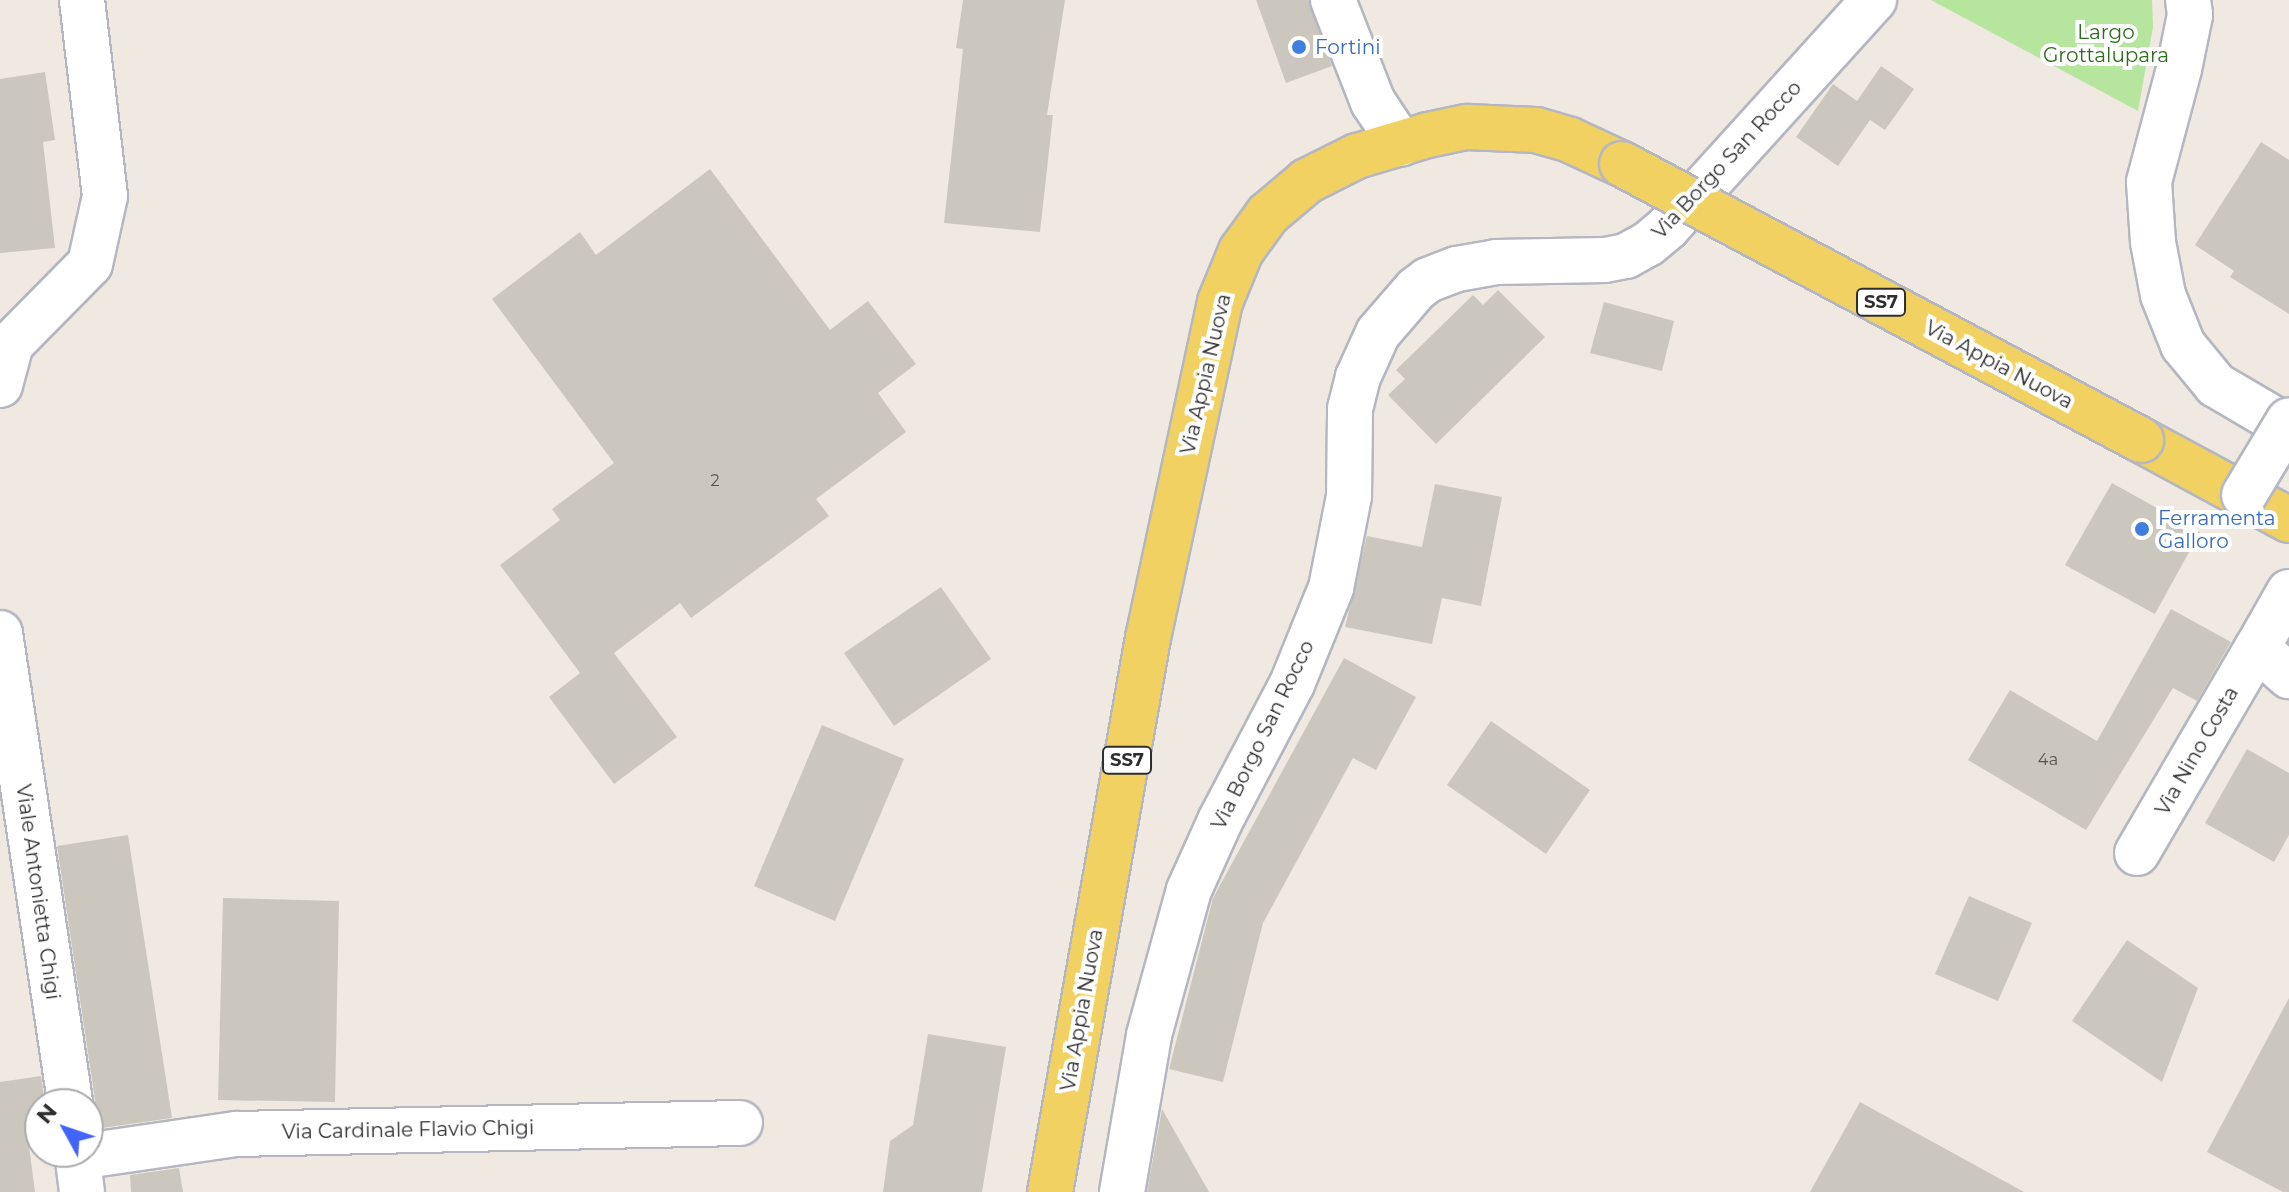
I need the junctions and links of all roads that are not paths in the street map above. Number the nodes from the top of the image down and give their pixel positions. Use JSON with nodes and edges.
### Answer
{"nodes":[{"id":1,"x":82,"y":0,"type":"edge"},
{"id":2,"x":1333,"y":0,"type":"edge"},
{"id":3,"x":1874,"y":0,"type":"edge"},
{"id":4,"x":2188,"y":0,"type":"edge"},
{"id":5,"x":1401,"y":144,"type":"junction"},
{"id":6,"x":0,"y":385,"type":"edge"},
{"id":7,"x":2289,"y":420,"type":"edge"},
{"id":8,"x":2289,"y":428,"type":"edge"},
{"id":9,"x":2244,"y":495,"type":"junction"},
{"id":10,"x":2289,"y":520,"type":"edge"},
{"id":11,"x":2289,"y":592,"type":"edge"},
{"id":12,"x":0,"y":633,"type":"edge"},
{"id":13,"x":2257,"y":648,"type":"junction"},
{"id":14,"x":2289,"y":676,"type":"edge"},
{"id":15,"x":2137,"y":853,"type":"dead end"},
{"id":16,"x":68,"y":1088,"type":"edge"},
{"id":17,"x":740,"y":1123,"type":"dead end"},
{"id":18,"x":104,"y":1162,"type":"edge"},
{"id":19,"x":1050,"y":1192,"type":"edge"},
{"id":20,"x":1122,"y":1192,"type":"edge"}],
"edges":[{"from":1,"to":6,"type":"street"},
{"from":2,"to":5,"type":"street"},
{"from":3,"to":20,"type":"street","name":"Via Borgo San Rocco"},
{"from":4,"to":8,"type":"street"},
{"from":5,"to":9,"type":"main road","name":"Via Appia Nuova","number":"SS7","bridge":true},
{"from":5,"to":19,"type":"main road","name":"Via Appia Nuova","number":"SS7"},
{"from":7,"to":9,"type":"street","bridge":true},
{"from":9,"to":10,"type":"main road","name":"Via Appia Nuova","number":"SS7"},
{"from":11,"to":13,"type":"street","name":"Via Nino Costa"},
{"from":12,"to":16,"type":"street","name":"Viale Antonietta Chigi"},
{"from":13,"to":14,"type":"street"},
{"from":13,"to":15,"type":"street","name":"Via Nino Costa"},
{"from":17,"to":18,"type":"street","name":"Via Cardinale Flavio Chigi"}]}
